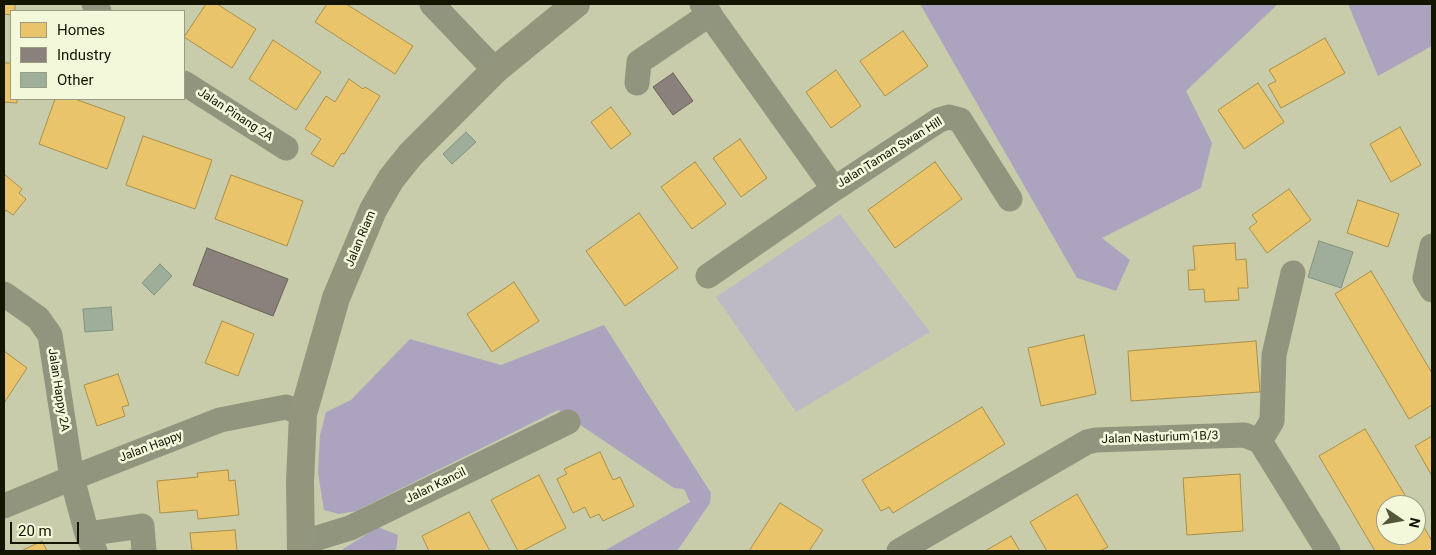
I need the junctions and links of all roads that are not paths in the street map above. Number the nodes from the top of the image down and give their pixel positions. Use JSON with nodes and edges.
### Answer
{"nodes":[{"id":1,"x":432,"y":4,"type":"edge"},
{"id":2,"x":576,"y":4,"type":"edge"},
{"id":3,"x":706,"y":9,"type":"edge"},
{"id":4,"x":495,"y":70,"type":"junction"},
{"id":5,"x":637,"y":83,"type":"dead end"},
{"id":6,"x":185,"y":84,"type":"edge"},
{"id":7,"x":286,"y":148,"type":"dead end"},
{"id":8,"x":834,"y":189,"type":"junction"},
{"id":9,"x":1010,"y":199,"type":"dead end"},
{"id":10,"x":1432,"y":246,"type":"edge"},
{"id":11,"x":1293,"y":273,"type":"dead end"},
{"id":12,"x":708,"y":276,"type":"dead end"},
{"id":13,"x":1432,"y":290,"type":"edge"},
{"id":14,"x":4,"y":294,"type":"edge"},
{"id":15,"x":302,"y":414,"type":"junction"},
{"id":16,"x":568,"y":422,"type":"dead end"},
{"id":17,"x":1260,"y":441,"type":"junction"},
{"id":18,"x":72,"y":478,"type":"junction"},
{"id":19,"x":4,"y":506,"type":"edge"},
{"id":20,"x":91,"y":543,"type":"edge"},
{"id":21,"x":301,"y":547,"type":"edge"},
{"id":22,"x":144,"y":551,"type":"edge"},
{"id":23,"x":899,"y":551,"type":"edge"},
{"id":24,"x":1328,"y":551,"type":"edge"}],
"edges":[{"from":1,"to":4,"type":"street"},
{"from":2,"to":4,"type":"main road","name":"Jalan Riam"},
{"from":3,"to":5,"type":"street"},
{"from":3,"to":8,"type":"street","name":"Jalan Taman Swan Hill"},
{"from":4,"to":15,"type":"main road","name":"Jalan Riam"},
{"from":6,"to":7,"type":"street","name":"Jalan Pinang 2A"},
{"from":8,"to":9,"type":"street","name":"Jalan Taman Swan Hill"},
{"from":8,"to":12,"type":"street"},
{"from":10,"to":13,"type":"street"},
{"from":11,"to":17,"type":"street"},
{"from":14,"to":18,"type":"street","name":"Jalan Happy 2A"},
{"from":15,"to":18,"type":"street","name":"Jalan Happy"},
{"from":15,"to":21,"type":"main road","name":"Jalan Riam"},
{"from":16,"to":21,"type":"street","name":"Jalan Kancil"},
{"from":17,"to":23,"type":"street","name":"Jalan Nasturium 1B/3"},
{"from":17,"to":24,"type":"street"},
{"from":18,"to":19,"type":"street","name":"Jalan Happy"},
{"from":18,"to":20,"type":"street","name":"Jalan Happy 2A"},
{"from":20,"to":22,"type":"street"}]}
